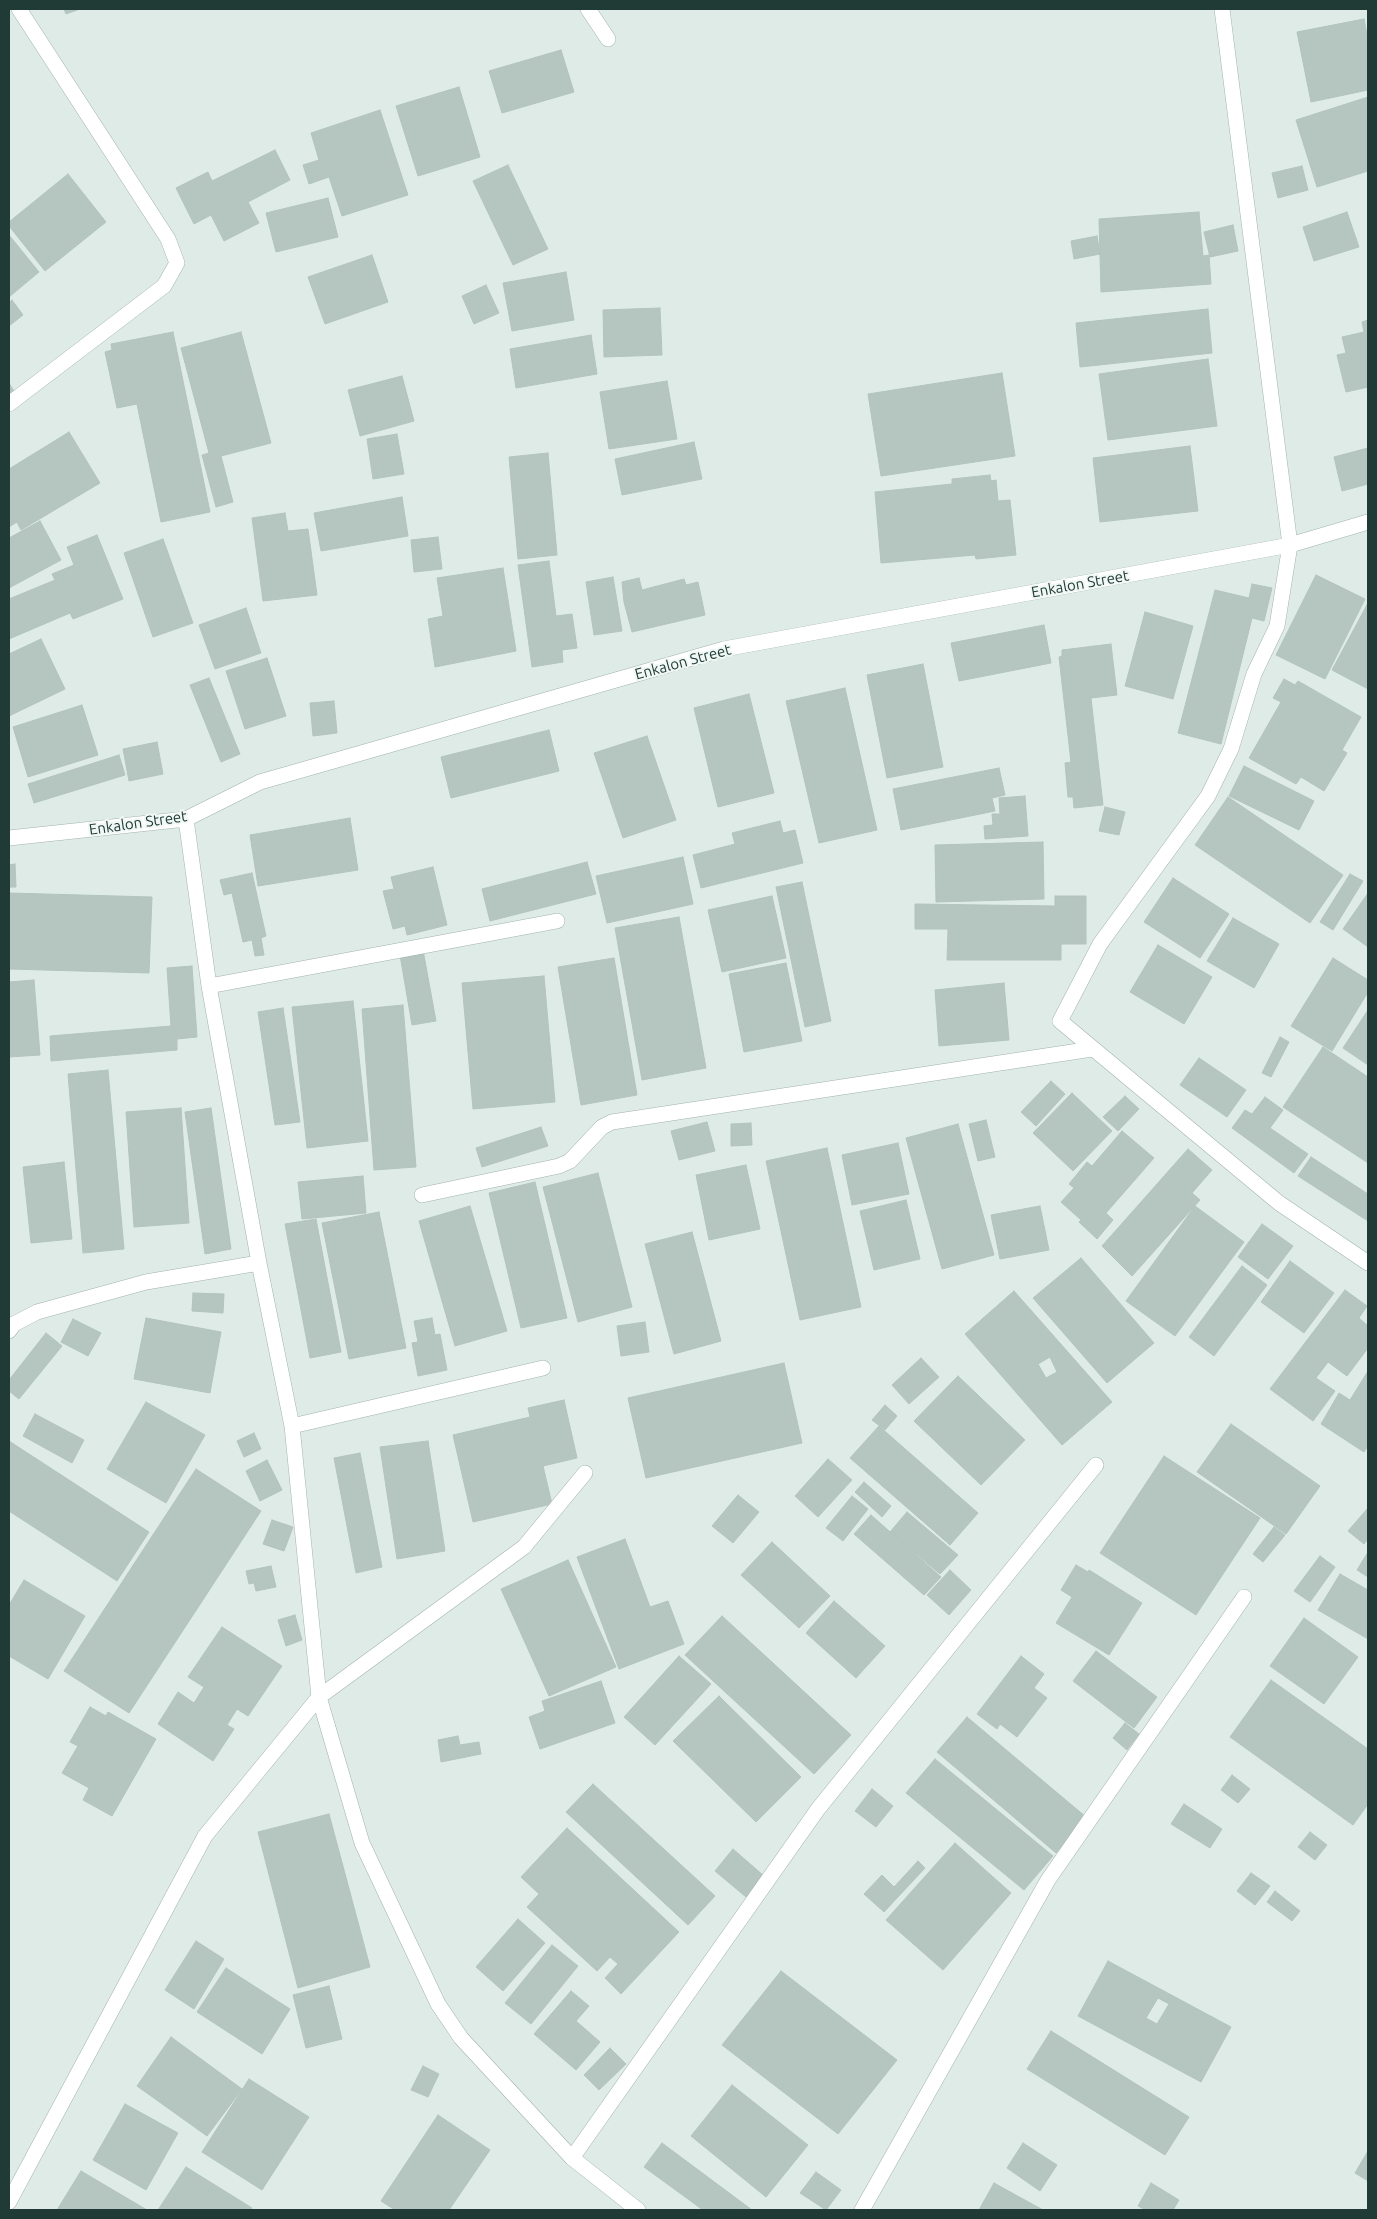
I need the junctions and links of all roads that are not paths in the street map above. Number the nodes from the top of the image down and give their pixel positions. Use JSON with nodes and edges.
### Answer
{"nodes":[{"id":1,"x":19,"y":9,"type":"edge"},
{"id":2,"x":588,"y":9,"type":"edge"},
{"id":3,"x":1222,"y":9,"type":"edge"},
{"id":4,"x":608,"y":39,"type":"dead end"},
{"id":5,"x":9,"y":404,"type":"edge"},
{"id":6,"x":1368,"y":522,"type":"edge"},
{"id":7,"x":1290,"y":545,"type":"junction"},
{"id":8,"x":186,"y":819,"type":"junction"},
{"id":9,"x":9,"y":838,"type":"edge"},
{"id":10,"x":557,"y":922,"type":"dead end"},
{"id":11,"x":209,"y":986,"type":"junction"},
{"id":12,"x":1092,"y":1049,"type":"junction"},
{"id":13,"x":422,"y":1195,"type":"dead end"},
{"id":14,"x":259,"y":1262,"type":"junction"},
{"id":15,"x":1368,"y":1262,"type":"edge"},
{"id":16,"x":9,"y":1331,"type":"edge"},
{"id":17,"x":543,"y":1368,"type":"dead end"},
{"id":18,"x":292,"y":1426,"type":"junction"},
{"id":19,"x":1096,"y":1465,"type":"dead end"},
{"id":20,"x":585,"y":1473,"type":"dead end"},
{"id":21,"x":1244,"y":1597,"type":"dead end"},
{"id":22,"x":320,"y":1698,"type":"junction"},
{"id":23,"x":572,"y":2158,"type":"junction"},
{"id":24,"x":9,"y":2202,"type":"edge"},
{"id":25,"x":638,"y":2210,"type":"edge"},
{"id":26,"x":862,"y":2210,"type":"edge"}],
"edges":[{"from":1,"to":5,"type":"street"},
{"from":2,"to":4,"type":"street"},
{"from":3,"to":7,"type":"street"},
{"from":6,"to":7,"type":"street","name":"Enkalon Street"},
{"from":7,"to":8,"type":"street","name":"Enkalon Street"},
{"from":7,"to":12,"type":"street"},
{"from":8,"to":9,"type":"street","name":"Enkalon Street"},
{"from":8,"to":11,"type":"street"},
{"from":10,"to":11,"type":"street"},
{"from":11,"to":14,"type":"street"},
{"from":12,"to":13,"type":"street"},
{"from":12,"to":15,"type":"street"},
{"from":14,"to":16,"type":"street"},
{"from":14,"to":18,"type":"street"},
{"from":17,"to":18,"type":"street"},
{"from":18,"to":22,"type":"street"},
{"from":19,"to":23,"type":"street"},
{"from":20,"to":22,"type":"street"},
{"from":21,"to":26,"type":"street"},
{"from":22,"to":23,"type":"street"},
{"from":22,"to":24,"type":"street"},
{"from":23,"to":25,"type":"street"}]}
